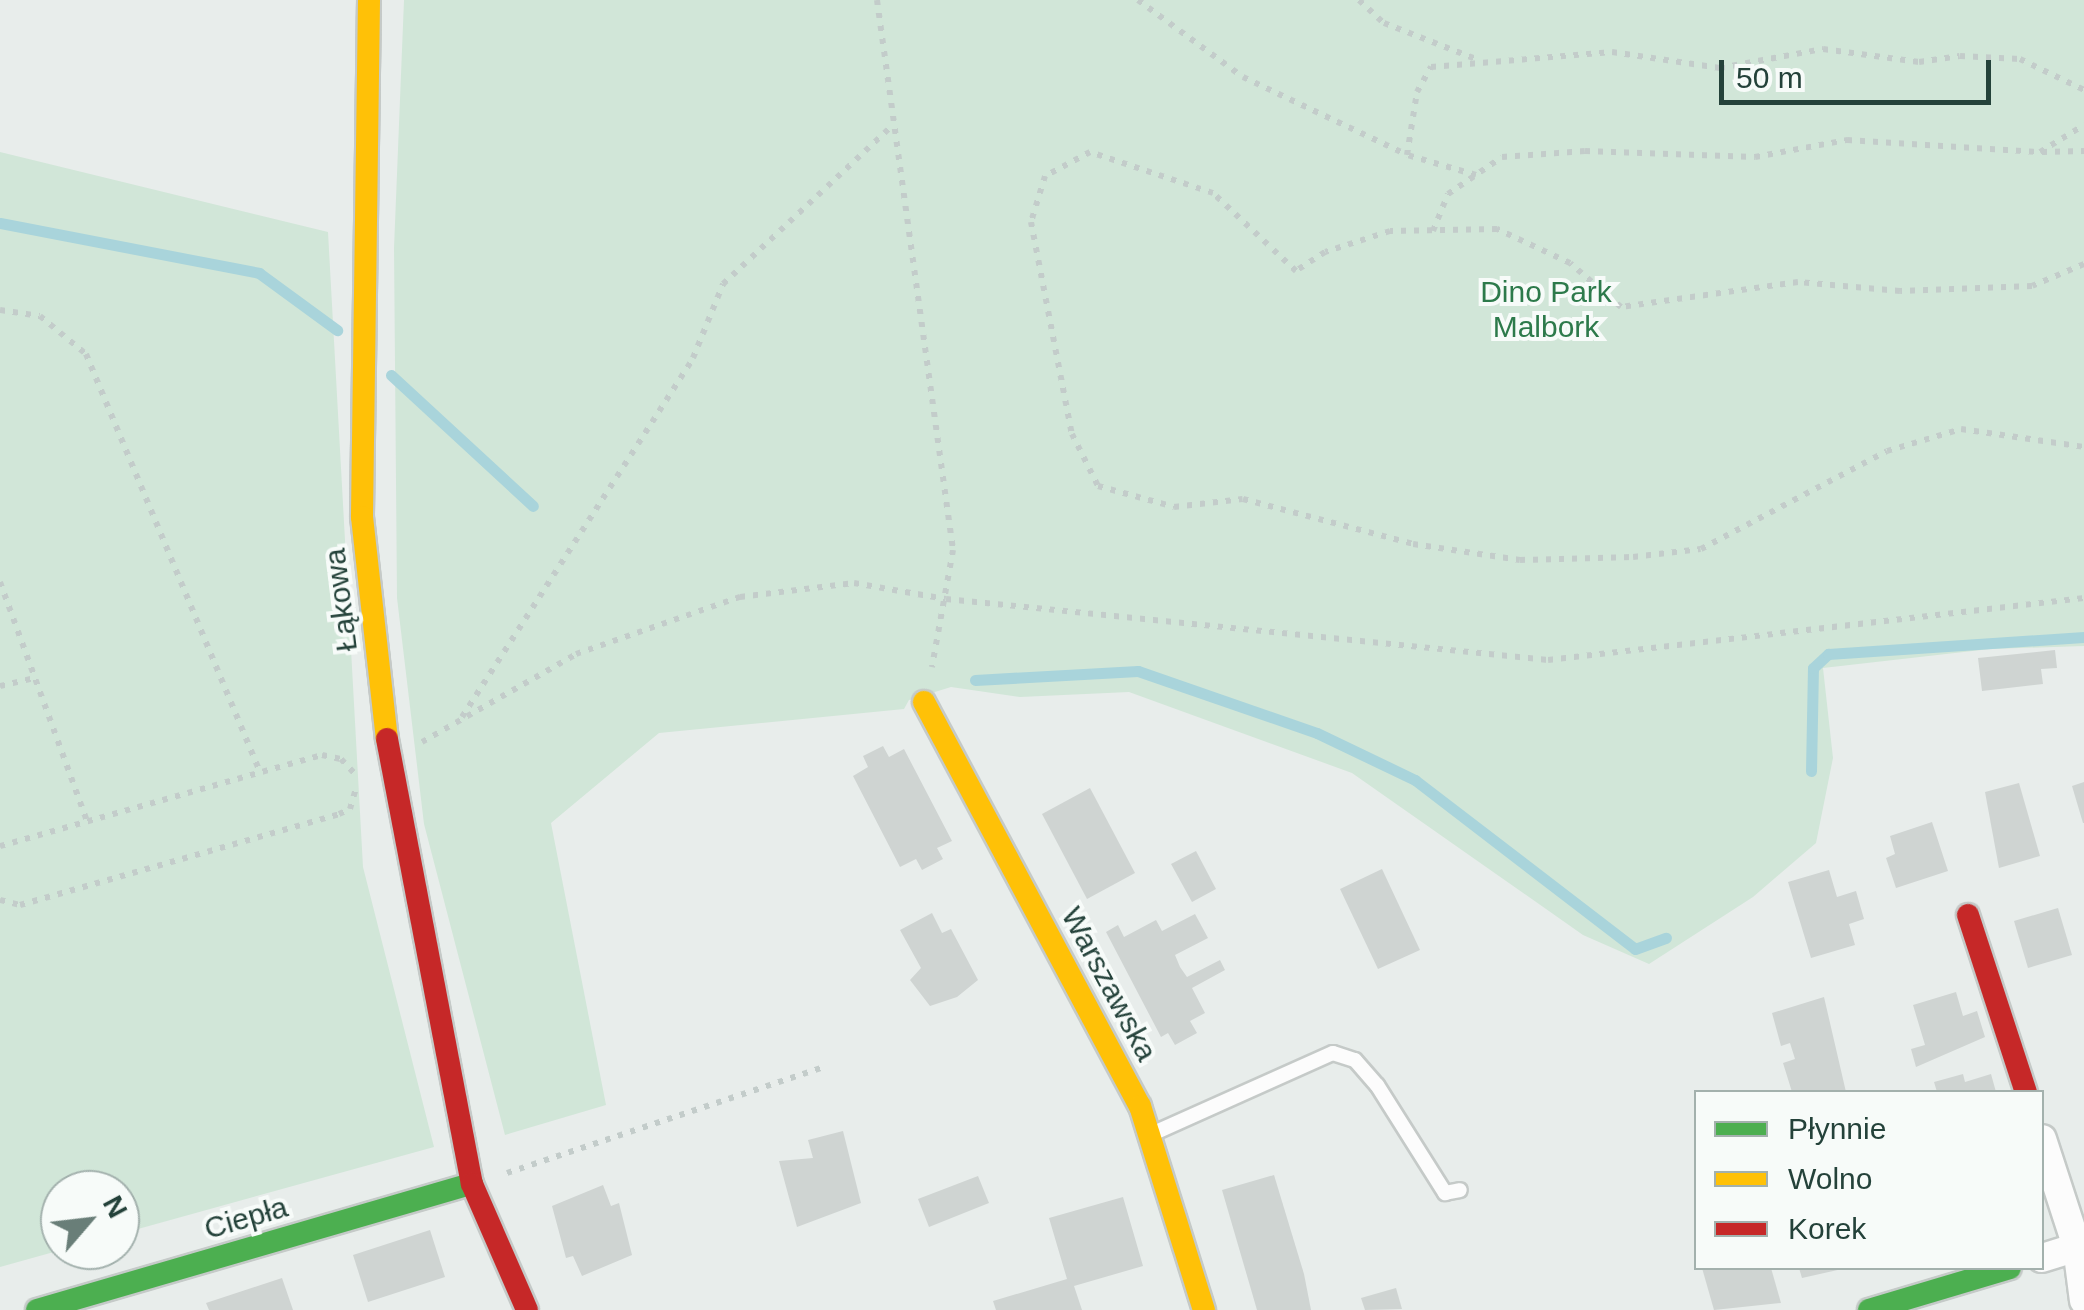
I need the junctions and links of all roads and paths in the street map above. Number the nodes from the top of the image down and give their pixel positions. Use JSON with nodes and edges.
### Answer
{"nodes":[{"id":1,"x":369,"y":0,"type":"edge"},
{"id":2,"x":877,"y":0,"type":"edge"},
{"id":3,"x":1138,"y":0,"type":"edge"},
{"id":4,"x":1358,"y":0,"type":"edge"},
{"id":5,"x":1477,"y":59,"type":"junction"},
{"id":6,"x":2084,"y":90,"type":"edge"},
{"id":7,"x":2084,"y":125,"type":"edge"},
{"id":8,"x":892,"y":126,"type":"junction"},
{"id":9,"x":2084,"y":150,"type":"edge"},
{"id":10,"x":2040,"y":152,"type":"junction"},
{"id":11,"x":1407,"y":155,"type":"junction"},
{"id":12,"x":1476,"y":175,"type":"junction"},
{"id":13,"x":1432,"y":231,"type":"junction"},
{"id":14,"x":2084,"y":264,"type":"edge"},
{"id":15,"x":0,"y":310,"type":"edge"},
{"id":16,"x":2084,"y":448,"type":"edge"},
{"id":17,"x":0,"y":582,"type":"edge"},
{"id":18,"x":2084,"y":598,"type":"edge"},
{"id":19,"x":946,"y":599,"type":"junction"},
{"id":20,"x":35,"y":678,"type":"junction"},
{"id":21,"x":0,"y":686,"type":"edge"},
{"id":22,"x":924,"y":702,"type":"joint"},
{"id":23,"x":460,"y":720,"type":"junction"},
{"id":24,"x":390,"y":761,"type":"junction"},
{"id":25,"x":260,"y":772,"type":"junction"},
{"id":26,"x":87,"y":820,"type":"junction"},
{"id":27,"x":0,"y":846,"type":"edge"},
{"id":28,"x":0,"y":900,"type":"edge"},
{"id":29,"x":1968,"y":915,"type":"dead end"},
{"id":30,"x":823,"y":1067,"type":"dead end"},
{"id":31,"x":2025,"y":1090,"type":"edge"},
{"id":32,"x":1149,"y":1136,"type":"junction"},
{"id":33,"x":2044,"y":1145,"type":"edge"},
{"id":34,"x":472,"y":1184,"type":"junction"},
{"id":35,"x":1460,"y":1190,"type":"dead end"},
{"id":36,"x":2080,"y":1246,"type":"edge"},
{"id":37,"x":2044,"y":1257,"type":"edge"},
{"id":38,"x":2003,"y":1270,"type":"edge"},
{"id":39,"x":2084,"y":1301,"type":"edge"},
{"id":40,"x":37,"y":1310,"type":"edge"},
{"id":41,"x":527,"y":1310,"type":"edge"},
{"id":42,"x":1204,"y":1310,"type":"edge"},
{"id":43,"x":1870,"y":1310,"type":"edge"}],
"edges":[{"from":1,"to":24,"type":"street","name":"Łąkowa"},
{"from":2,"to":8,"type":"path"},
{"from":3,"to":11,"type":"path"},
{"from":4,"to":5,"type":"path"},
{"from":5,"to":6,"type":"path"},
{"from":5,"to":11,"type":"path"},
{"from":7,"to":10,"type":"path"},
{"from":8,"to":19,"type":"path"},
{"from":8,"to":23,"type":"path"},
{"from":9,"to":10,"type":"path"},
{"from":10,"to":12,"type":"path"},
{"from":11,"to":12,"type":"path"},
{"from":12,"to":13,"type":"path"},
{"from":13,"to":14,"type":"path"},
{"from":13,"to":16,"type":"path"},
{"from":15,"to":25,"type":"path"},
{"from":17,"to":20,"type":"path"},
{"from":18,"to":19,"type":"path"},
{"from":19,"to":22,"type":"path"},
{"from":19,"to":23,"type":"path"},
{"from":20,"to":21,"type":"path"},
{"from":20,"to":26,"type":"path"},
{"from":22,"to":32,"type":"street","name":"Warszawska"},
{"from":23,"to":24,"type":"path"},
{"from":24,"to":34,"type":"street","name":"Łąkowa"},
{"from":25,"to":26,"type":"path"},
{"from":25,"to":28,"type":"path"},
{"from":26,"to":27,"type":"path"},
{"from":29,"to":31,"type":"street"},
{"from":30,"to":34,"type":"path"},
{"from":32,"to":35,"type":"lane"},
{"from":32,"to":42,"type":"street","name":"Warszawska"},
{"from":33,"to":36,"type":"street"},
{"from":34,"to":40,"type":"street","name":"Ciepła"},
{"from":34,"to":41,"type":"street","name":"Łąkowa"},
{"from":36,"to":37,"type":"street"},
{"from":36,"to":39,"type":"street"},
{"from":38,"to":43,"type":"street"}]}
